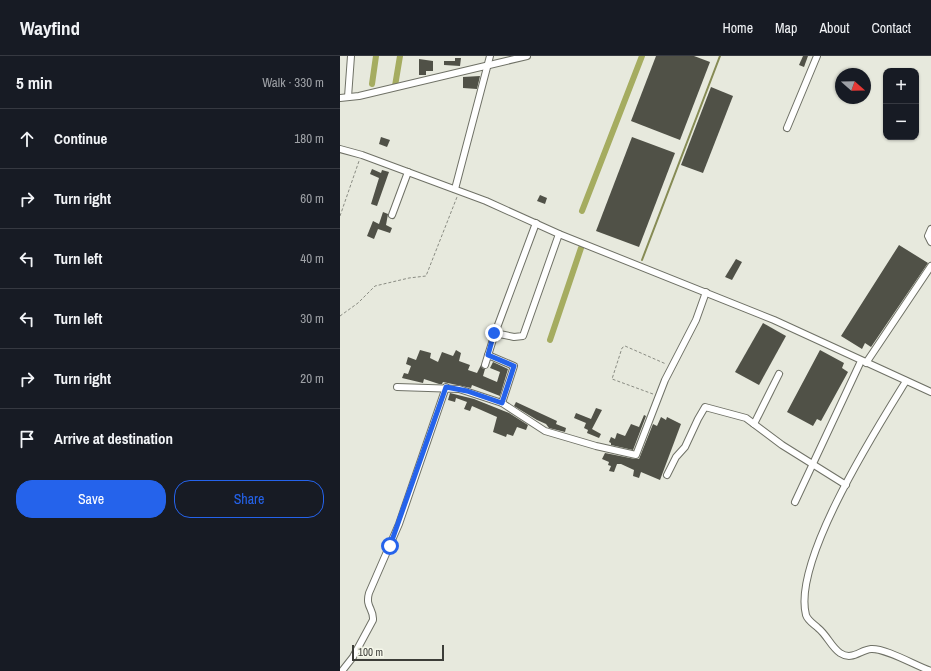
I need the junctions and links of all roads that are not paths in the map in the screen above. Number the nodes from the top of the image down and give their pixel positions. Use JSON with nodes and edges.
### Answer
{"nodes":[{"id":1,"x":351,"y":56,"type":"edge"},
{"id":2,"x":490,"y":56,"type":"edge"},
{"id":3,"x":528,"y":56,"type":"edge"},
{"id":4,"x":817,"y":56,"type":"edge"},
{"id":5,"x":489,"y":65,"type":"junction"},
{"id":6,"x":348,"y":97,"type":"junction"},
{"id":7,"x":340,"y":98,"type":"edge"},
{"id":8,"x":787,"y":128,"type":"dead end"},
{"id":9,"x":340,"y":149,"type":"edge"},
{"id":10,"x":408,"y":172,"type":"junction"},
{"id":11,"x":457,"y":190,"type":"junction"},
{"id":12,"x":392,"y":215,"type":"dead end"},
{"id":13,"x":536,"y":223,"type":"junction"},
{"id":14,"x":931,"y":229,"type":"edge"},
{"id":15,"x":559,"y":234,"type":"junction"},
{"id":16,"x":931,"y":242,"type":"edge"},
{"id":17,"x":931,"y":266,"type":"edge"},
{"id":18,"x":706,"y":292,"type":"junction"},
{"id":19,"x":494,"y":333,"type":"junction"},
{"id":20,"x":488,"y":355,"type":"junction"},
{"id":21,"x":863,"y":362,"type":"junction"},
{"id":22,"x":485,"y":365,"type":"dead end"},
{"id":23,"x":779,"y":374,"type":"dead end"},
{"id":24,"x":906,"y":381,"type":"junction"},
{"id":25,"x":397,"y":387,"type":"dead end"},
{"id":26,"x":446,"y":387,"type":"junction"},
{"id":27,"x":931,"y":392,"type":"edge"},
{"id":28,"x":502,"y":403,"type":"junction"},
{"id":29,"x":754,"y":424,"type":"junction"},
{"id":30,"x":813,"y":463,"type":"junction"},
{"id":31,"x":667,"y":476,"type":"dead end"},
{"id":32,"x":846,"y":484,"type":"junction"},
{"id":33,"x":795,"y":502,"type":"dead end"},
{"id":34,"x":342,"y":671,"type":"edge"},
{"id":35,"x":931,"y":671,"type":"edge"}],
"edges":[{"from":1,"to":6,"type":"street"},
{"from":2,"to":5,"type":"street"},
{"from":3,"to":5,"type":"street"},
{"from":4,"to":8,"type":"street"},
{"from":5,"to":6,"type":"street"},
{"from":5,"to":11,"type":"street"},
{"from":6,"to":7,"type":"street"},
{"from":9,"to":10,"type":"street"},
{"from":10,"to":11,"type":"street"},
{"from":10,"to":12,"type":"street"},
{"from":11,"to":13,"type":"street"},
{"from":13,"to":15,"type":"street"},
{"from":13,"to":19,"type":"street"},
{"from":14,"to":16,"type":"street"},
{"from":15,"to":18,"type":"street"},
{"from":15,"to":19,"type":"street"},
{"from":17,"to":21,"type":"street"},
{"from":18,"to":21,"type":"street"},
{"from":18,"to":28,"type":"street"},
{"from":19,"to":20,"type":"street"},
{"from":20,"to":22,"type":"street"},
{"from":20,"to":28,"type":"street"},
{"from":21,"to":24,"type":"street"},
{"from":21,"to":30,"type":"street"},
{"from":23,"to":29,"type":"street"},
{"from":24,"to":27,"type":"street"},
{"from":24,"to":32,"type":"street"},
{"from":25,"to":26,"type":"street"},
{"from":26,"to":28,"type":"street"},
{"from":26,"to":34,"type":"street"},
{"from":29,"to":30,"type":"street"},
{"from":29,"to":31,"type":"street"},
{"from":30,"to":32,"type":"street"},
{"from":30,"to":33,"type":"street"},
{"from":32,"to":35,"type":"street"}]}
